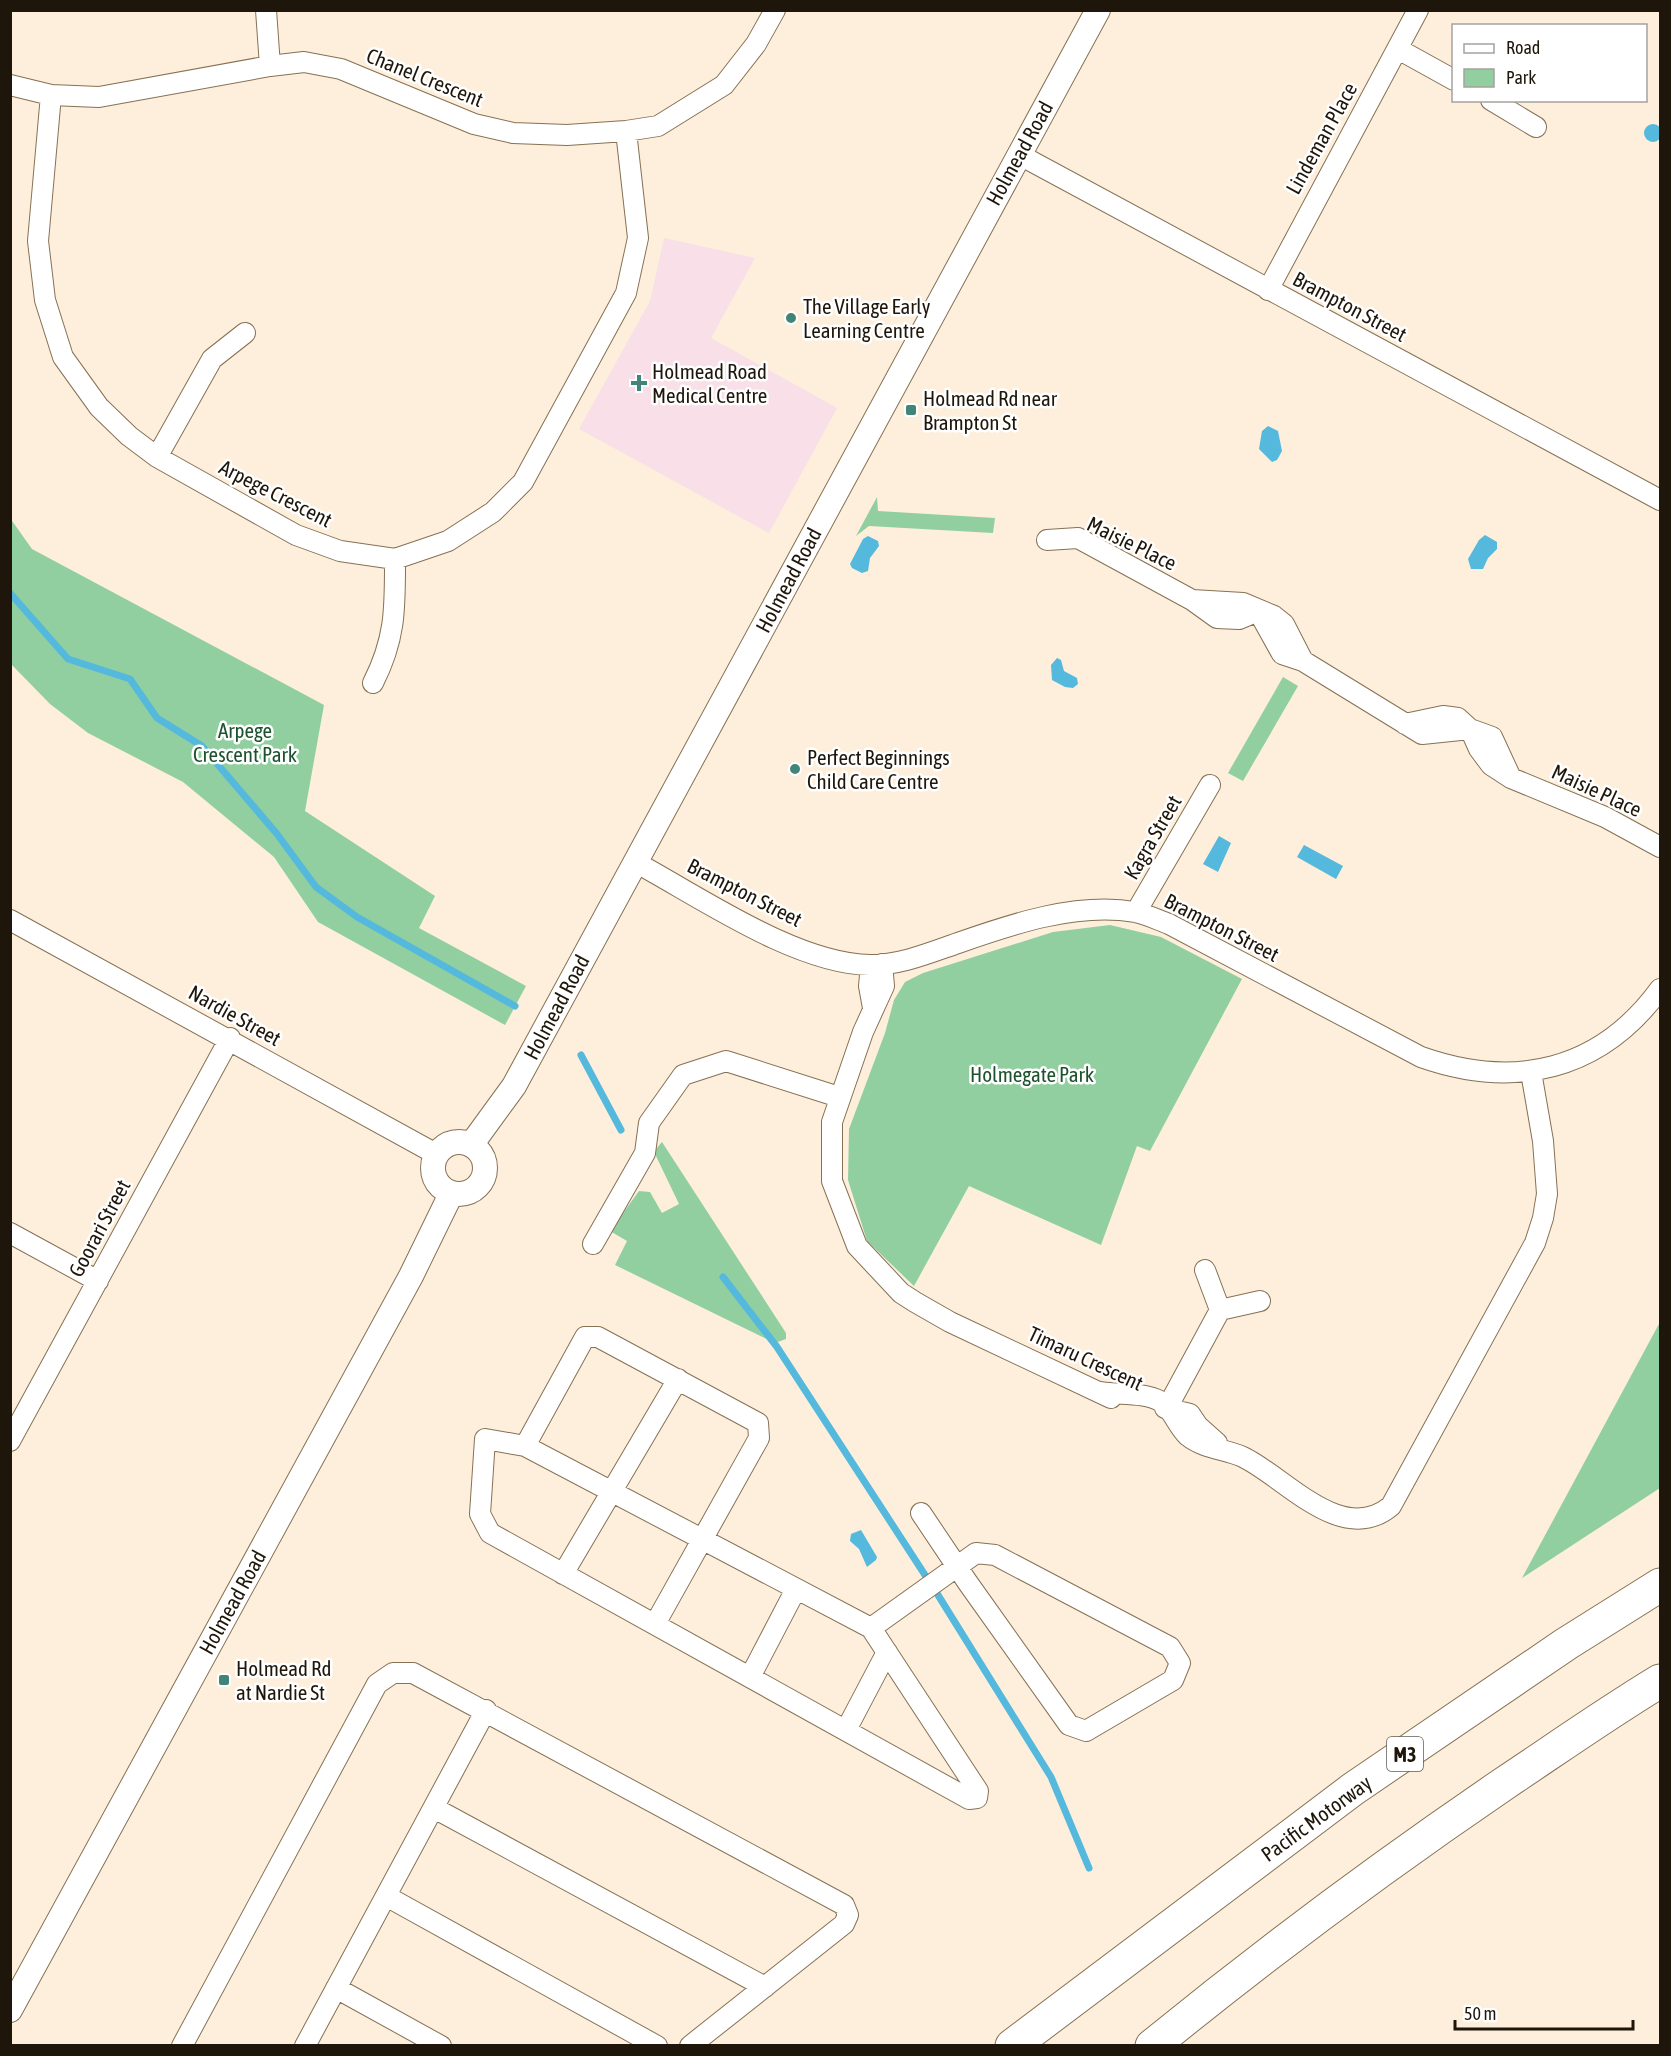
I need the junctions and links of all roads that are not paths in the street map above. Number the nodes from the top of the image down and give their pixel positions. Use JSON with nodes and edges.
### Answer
{"nodes":[{"id":1,"x":266,"y":10,"type":"edge"},
{"id":2,"x":775,"y":10,"type":"edge"},
{"id":3,"x":1098,"y":10,"type":"edge"},
{"id":4,"x":1418,"y":10,"type":"edge"},
{"id":5,"x":1398,"y":49,"type":"junction"},
{"id":6,"x":270,"y":66,"type":"junction"},
{"id":7,"x":1452,"y":79,"type":"edge"},
{"id":8,"x":10,"y":85,"type":"edge"},
{"id":9,"x":51,"y":95,"type":"junction"},
{"id":10,"x":1494,"y":102,"type":"edge"},
{"id":11,"x":1536,"y":127,"type":"dead end"},
{"id":12,"x":626,"y":130,"type":"junction"},
{"id":13,"x":1018,"y":154,"type":"junction"},
{"id":14,"x":1268,"y":290,"type":"junction"},
{"id":15,"x":245,"y":333,"type":"dead end"},
{"id":16,"x":157,"y":457,"type":"junction"},
{"id":17,"x":1658,"y":493,"type":"edge"},
{"id":18,"x":1047,"y":540,"type":"dead end"},
{"id":19,"x":395,"y":559,"type":"junction"},
{"id":20,"x":373,"y":683,"type":"dead end"},
{"id":21,"x":1210,"y":785,"type":"dead end"},
{"id":22,"x":1660,"y":847,"type":"edge"},
{"id":23,"x":635,"y":862,"type":"junction"},
{"id":24,"x":1136,"y":912,"type":"junction"},
{"id":25,"x":10,"y":920,"type":"edge"},
{"id":26,"x":877,"y":964,"type":"junction"},
{"id":27,"x":1660,"y":989,"type":"edge"},
{"id":28,"x":230,"y":1038,"type":"junction"},
{"id":29,"x":1531,"y":1072,"type":"junction"},
{"id":30,"x":839,"y":1097,"type":"junction"},
{"id":31,"x":471,"y":1145,"type":"junction"},
{"id":32,"x":436,"y":1154,"type":"junction"},
{"id":33,"x":451,"y":1194,"type":"junction"},
{"id":34,"x":10,"y":1233,"type":"edge"},
{"id":35,"x":593,"y":1244,"type":"dead end"},
{"id":36,"x":1205,"y":1269,"type":"dead end"},
{"id":37,"x":98,"y":1281,"type":"junction"},
{"id":38,"x":1260,"y":1301,"type":"dead end"},
{"id":39,"x":1220,"y":1310,"type":"junction"},
{"id":40,"x":678,"y":1379,"type":"junction"},
{"id":41,"x":1167,"y":1408,"type":"junction"},
{"id":42,"x":10,"y":1442,"type":"edge"},
{"id":43,"x":525,"y":1446,"type":"junction"},
{"id":44,"x":612,"y":1491,"type":"junction"},
{"id":45,"x":921,"y":1513,"type":"dead end"},
{"id":46,"x":703,"y":1541,"type":"junction"},
{"id":47,"x":958,"y":1566,"type":"junction"},
{"id":48,"x":563,"y":1574,"type":"junction"},
{"id":49,"x":1660,"y":1585,"type":"edge"},
{"id":50,"x":796,"y":1589,"type":"junction"},
{"id":51,"x":655,"y":1624,"type":"junction"},
{"id":52,"x":871,"y":1628,"type":"junction"},
{"id":53,"x":887,"y":1652,"type":"junction"},
{"id":54,"x":750,"y":1677,"type":"junction"},
{"id":55,"x":1660,"y":1682,"type":"edge"},
{"id":56,"x":486,"y":1710,"type":"junction"},
{"id":57,"x":846,"y":1730,"type":"junction"},
{"id":58,"x":434,"y":1808,"type":"junction"},
{"id":59,"x":386,"y":1896,"type":"junction"},
{"id":60,"x":765,"y":1987,"type":"junction"},
{"id":61,"x":336,"y":1988,"type":"junction"},
{"id":62,"x":10,"y":2010,"type":"edge"},
{"id":63,"x":182,"y":2046,"type":"edge"},
{"id":64,"x":305,"y":2046,"type":"edge"},
{"id":65,"x":441,"y":2046,"type":"edge"},
{"id":66,"x":657,"y":2046,"type":"edge"},
{"id":67,"x":690,"y":2046,"type":"edge"},
{"id":68,"x":1012,"y":2046,"type":"edge"},
{"id":69,"x":1152,"y":2046,"type":"edge"}],
"edges":[{"from":1,"to":6,"type":"street"},
{"from":2,"to":12,"type":"street","name":"Chanel Crescent"},
{"from":3,"to":13,"type":"street","name":"Holmead Road"},
{"from":4,"to":5,"type":"street","name":"Lindeman Place"},
{"from":5,"to":7,"type":"street"},
{"from":5,"to":14,"type":"street","name":"Lindeman Place"},
{"from":6,"to":9,"type":"street","name":"Chanel Crescent"},
{"from":6,"to":12,"type":"street","name":"Chanel Crescent"},
{"from":8,"to":9,"type":"street","name":"Chanel Crescent"},
{"from":9,"to":16,"type":"street","name":"Arpege Crescent"},
{"from":10,"to":11,"type":"street"},
{"from":12,"to":19,"type":"street","name":"Arpege Crescent"},
{"from":13,"to":14,"type":"street","name":"Brampton Street"},
{"from":13,"to":23,"type":"street","name":"Holmead Road"},
{"from":14,"to":17,"type":"street","name":"Brampton Street"},
{"from":15,"to":16,"type":"street"},
{"from":16,"to":19,"type":"street","name":"Arpege Crescent"},
{"from":18,"to":22,"type":"street","name":"Maisie Place"},
{"from":19,"to":20,"type":"street"},
{"from":21,"to":24,"type":"street","name":"Kagra Street"},
{"from":23,"to":26,"type":"street","name":"Brampton Street"},
{"from":23,"to":31,"type":"street","name":"Holmead Road"},
{"from":24,"to":26,"type":"street","name":"Brampton Street"},
{"from":24,"to":29,"type":"street","name":"Brampton Street"},
{"from":25,"to":28,"type":"street","name":"Nardie Street"},
{"from":26,"to":30,"type":"street","name":"Timaru Crescent"},
{"from":27,"to":29,"type":"street","name":"Brampton Street"},
{"from":28,"to":32,"type":"street","name":"Nardie Street"},
{"from":28,"to":37,"type":"street","name":"Goorari Street"},
{"from":29,"to":41,"type":"street","name":"Timaru Crescent"},
{"from":30,"to":35,"type":"street"},
{"from":30,"to":41,"type":"street","name":"Timaru Crescent"},
{"from":31,"to":32,"type":"street"},
{"from":31,"to":33,"type":"street"},
{"from":32,"to":33,"type":"street"},
{"from":33,"to":62,"type":"street","name":"Holmead Road"},
{"from":34,"to":37,"type":"street"},
{"from":36,"to":39,"type":"street"},
{"from":37,"to":42,"type":"street","name":"Goorari Street"},
{"from":38,"to":39,"type":"street"},
{"from":39,"to":41,"type":"street"},
{"from":40,"to":43,"type":"street"},
{"from":40,"to":44,"type":"street"},
{"from":40,"to":46,"type":"street"},
{"from":43,"to":44,"type":"street"},
{"from":43,"to":48,"type":"street"},
{"from":44,"to":46,"type":"street"},
{"from":44,"to":48,"type":"street"},
{"from":45,"to":47,"type":"street"},
{"from":46,"to":50,"type":"street"},
{"from":46,"to":51,"type":"street"},
{"from":47,"to":47,"type":"street"},
{"from":47,"to":52,"type":"street"},
{"from":48,"to":51,"type":"street"},
{"from":49,"to":68,"type":"highway","name":"Pacific Motorway","number":"M3"},
{"from":50,"to":52,"type":"street"},
{"from":50,"to":54,"type":"street"},
{"from":51,"to":54,"type":"street"},
{"from":52,"to":53,"type":"street"},
{"from":53,"to":57,"type":"street"},
{"from":53,"to":57,"type":"street"},
{"from":54,"to":57,"type":"street"},
{"from":55,"to":69,"type":"highway"},
{"from":56,"to":58,"type":"street"},
{"from":56,"to":60,"type":"street"},
{"from":56,"to":63,"type":"street"},
{"from":58,"to":59,"type":"street"},
{"from":58,"to":60,"type":"street"},
{"from":59,"to":61,"type":"street"},
{"from":59,"to":66,"type":"street"},
{"from":60,"to":67,"type":"street"},
{"from":61,"to":64,"type":"street"},
{"from":61,"to":65,"type":"street"}]}
